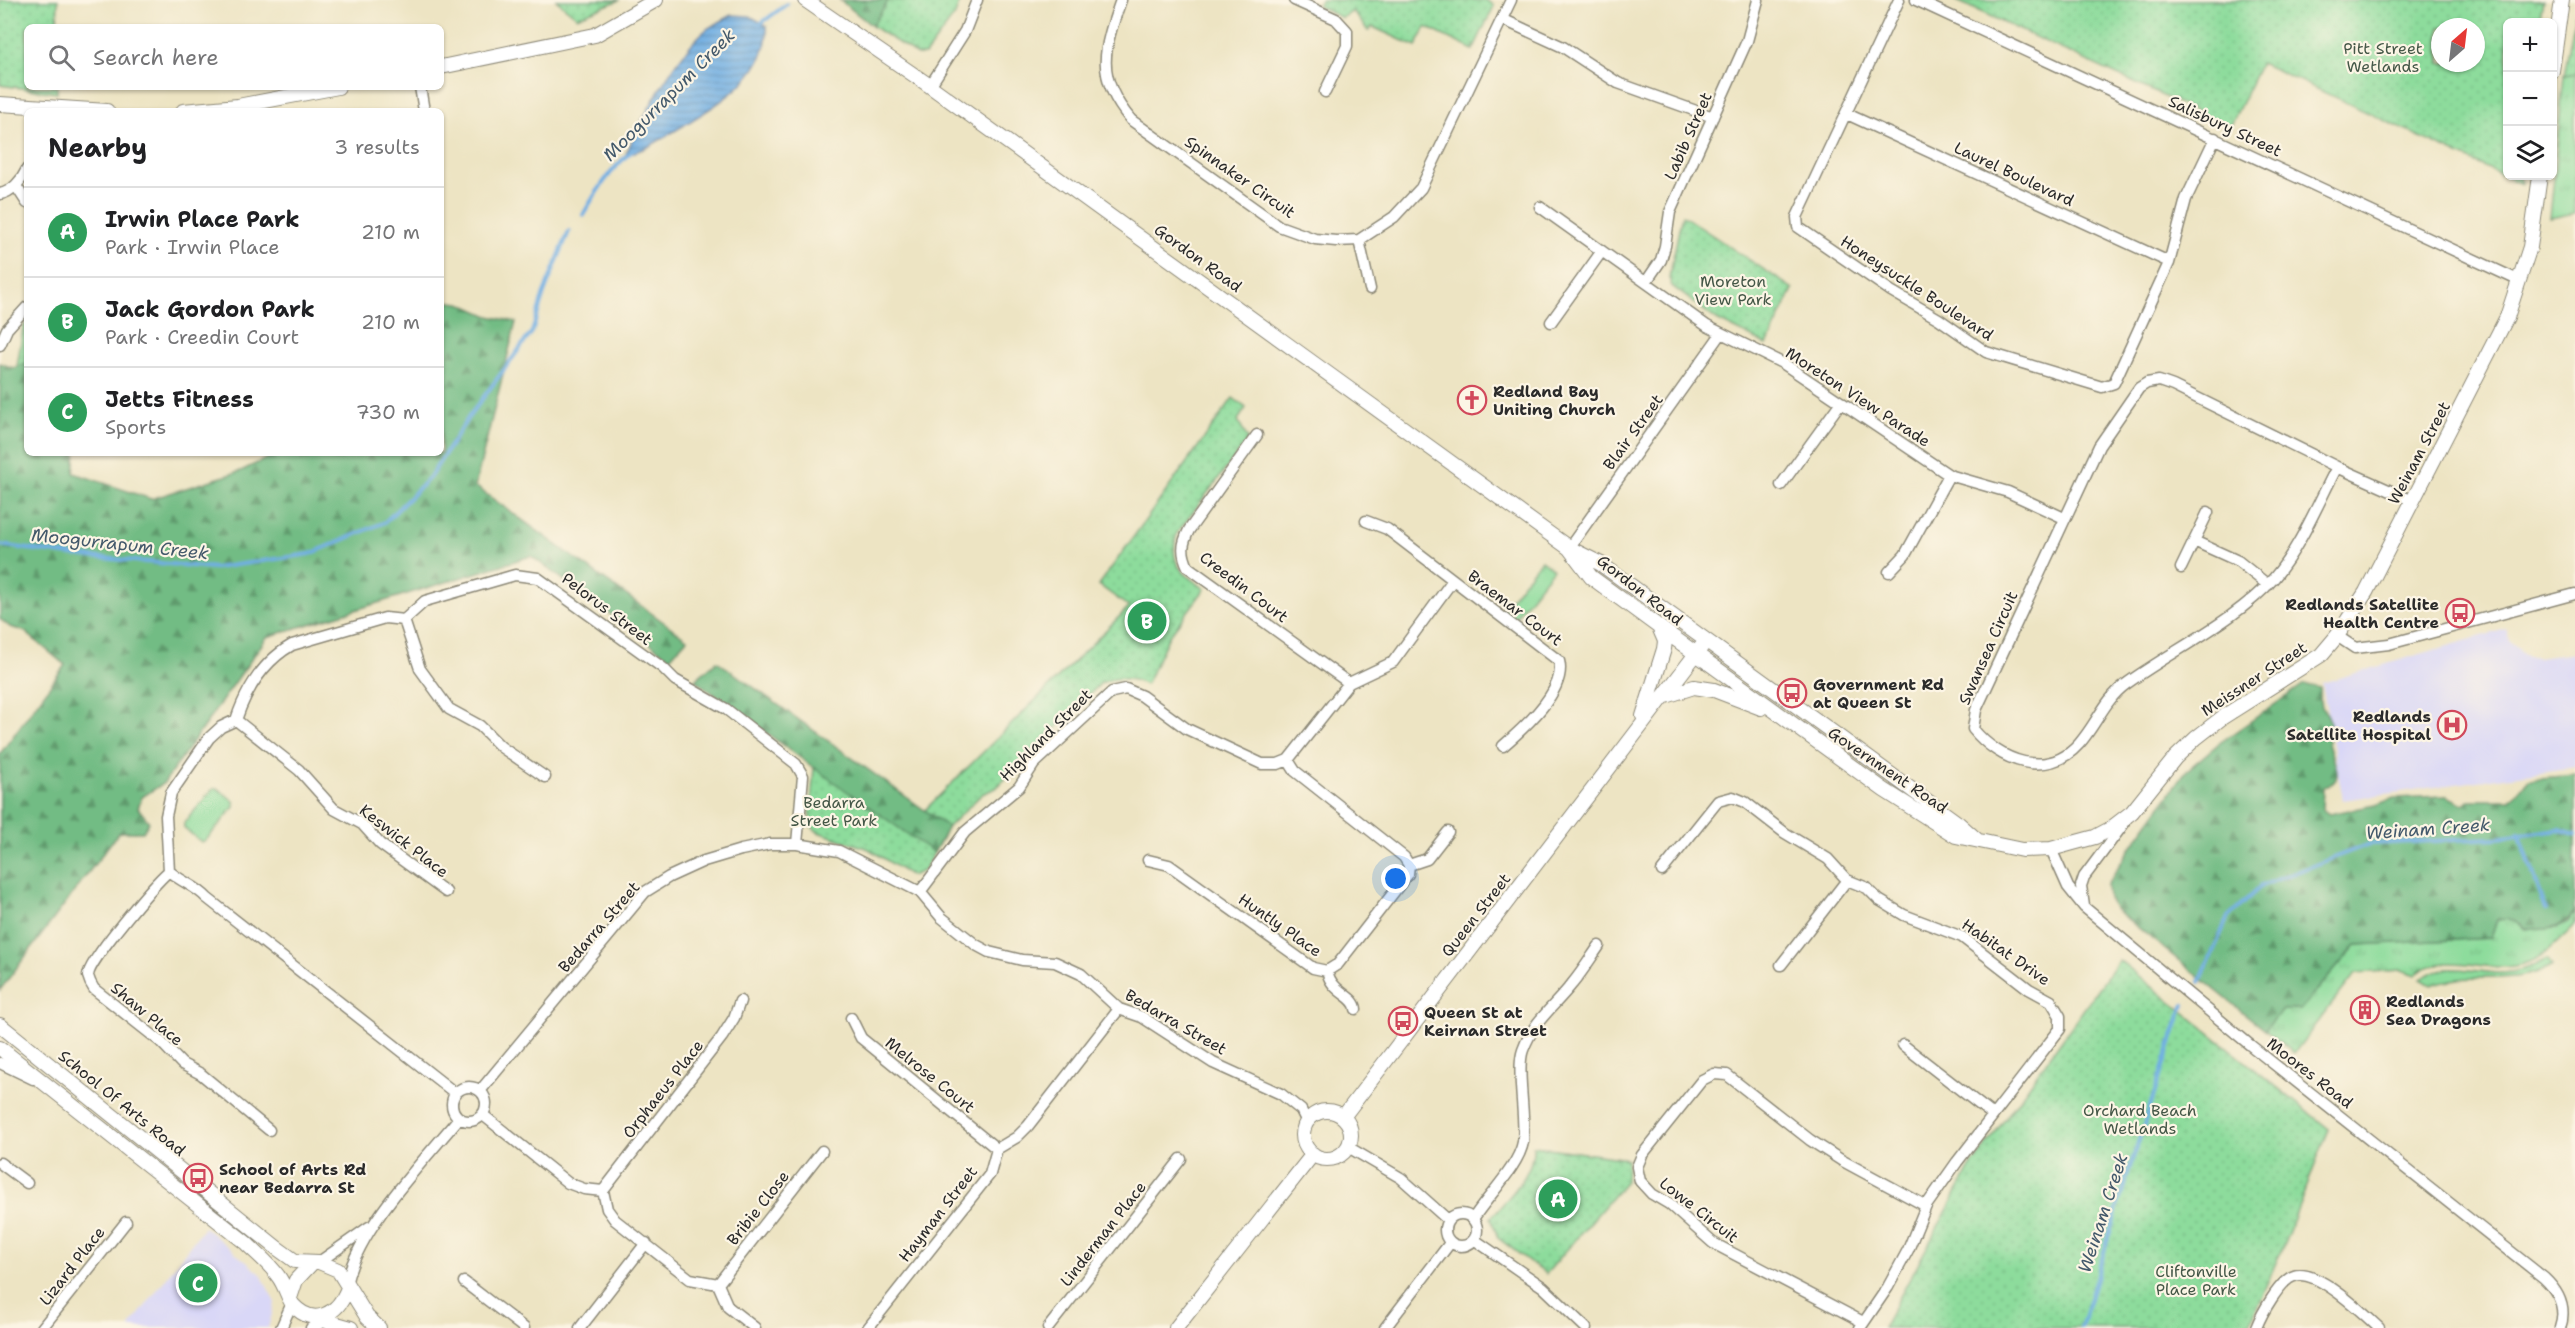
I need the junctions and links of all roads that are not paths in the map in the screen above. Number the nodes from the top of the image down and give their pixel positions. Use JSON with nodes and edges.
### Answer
{"nodes":[{"id":1,"x":656,"y":0,"type":"edge"},
{"id":2,"x":805,"y":0,"type":"edge"},
{"id":3,"x":977,"y":0,"type":"edge"},
{"id":4,"x":1121,"y":0,"type":"edge"},
{"id":5,"x":1294,"y":0,"type":"edge"},
{"id":6,"x":1511,"y":0,"type":"edge"},
{"id":7,"x":1758,"y":0,"type":"edge"},
{"id":8,"x":1899,"y":0,"type":"edge"},
{"id":9,"x":1916,"y":0,"type":"edge"},
{"id":10,"x":2562,"y":0,"type":"edge"},
{"id":11,"x":1502,"y":19,"type":"junction"},
{"id":12,"x":2557,"y":39,"type":"edge"},
{"id":13,"x":444,"y":67,"type":"edge"},
{"id":14,"x":930,"y":86,"type":"junction"},
{"id":15,"x":322,"y":90,"type":"edge"},
{"id":16,"x":420,"y":90,"type":"edge"},
{"id":17,"x":1325,"y":92,"type":"dead end"},
{"id":18,"x":0,"y":104,"type":"edge"},
{"id":19,"x":30,"y":108,"type":"edge"},
{"id":20,"x":216,"y":108,"type":"edge"},
{"id":21,"x":424,"y":108,"type":"edge"},
{"id":22,"x":1847,"y":114,"type":"junction"},
{"id":23,"x":1713,"y":117,"type":"junction"},
{"id":24,"x":2215,"y":138,"type":"junction"},
{"id":25,"x":24,"y":173,"type":"edge"},
{"id":26,"x":2539,"y":180,"type":"edge"},
{"id":27,"x":15,"y":186,"type":"junction"},
{"id":28,"x":0,"y":194,"type":"edge"},
{"id":29,"x":24,"y":199,"type":"edge"},
{"id":30,"x":1540,"y":207,"type":"dead end"},
{"id":31,"x":1359,"y":240,"type":"junction"},
{"id":32,"x":1602,"y":251,"type":"junction"},
{"id":33,"x":2169,"y":262,"type":"junction"},
{"id":34,"x":2520,"y":281,"type":"junction"},
{"id":35,"x":1646,"y":282,"type":"junction"},
{"id":36,"x":1370,"y":289,"type":"dead end"},
{"id":37,"x":24,"y":310,"type":"edge"},
{"id":38,"x":1551,"y":322,"type":"dead end"},
{"id":39,"x":1722,"y":334,"type":"junction"},
{"id":40,"x":0,"y":345,"type":"edge"},
{"id":41,"x":1841,"y":402,"type":"junction"},
{"id":42,"x":1257,"y":435,"type":"dead end"},
{"id":43,"x":2337,"y":467,"type":"junction"},
{"id":44,"x":1948,"y":475,"type":"junction"},
{"id":45,"x":1781,"y":485,"type":"dead end"},
{"id":46,"x":2413,"y":501,"type":"junction"},
{"id":47,"x":2208,"y":512,"type":"dead end"},
{"id":48,"x":2064,"y":518,"type":"junction"},
{"id":49,"x":1366,"y":521,"type":"dead end"},
{"id":50,"x":2194,"y":541,"type":"junction"},
{"id":51,"x":1569,"y":548,"type":"junction"},
{"id":52,"x":2181,"y":568,"type":"dead end"},
{"id":53,"x":1889,"y":572,"type":"dead end"},
{"id":54,"x":1453,"y":580,"type":"junction"},
{"id":55,"x":2268,"y":585,"type":"junction"},
{"id":56,"x":2575,"y":594,"type":"edge"},
{"id":57,"x":404,"y":620,"type":"junction"},
{"id":58,"x":1659,"y":627,"type":"junction"},
{"id":59,"x":2337,"y":636,"type":"junction"},
{"id":60,"x":1706,"y":640,"type":"junction"},
{"id":61,"x":1696,"y":653,"type":"junction"},
{"id":62,"x":1348,"y":683,"type":"junction"},
{"id":63,"x":1664,"y":697,"type":"junction"},
{"id":64,"x":1783,"y":717,"type":"junction"},
{"id":65,"x":236,"y":720,"type":"junction"},
{"id":66,"x":1636,"y":734,"type":"junction"},
{"id":67,"x":1503,"y":746,"type":"dead end"},
{"id":68,"x":1288,"y":760,"type":"junction"},
{"id":69,"x":545,"y":777,"type":"dead end"},
{"id":70,"x":2132,"y":812,"type":"junction"},
{"id":71,"x":1448,"y":832,"type":"dead end"},
{"id":72,"x":1979,"y":841,"type":"junction"},
{"id":73,"x":797,"y":844,"type":"junction"},
{"id":74,"x":2051,"y":849,"type":"junction"},
{"id":75,"x":1148,"y":860,"type":"dead end"},
{"id":76,"x":1409,"y":865,"type":"junction"},
{"id":77,"x":169,"y":871,"type":"junction"},
{"id":78,"x":1662,"y":871,"type":"dead end"},
{"id":79,"x":1847,"y":880,"type":"junction"},
{"id":80,"x":446,"y":892,"type":"dead end"},
{"id":81,"x":920,"y":892,"type":"junction"},
{"id":82,"x":2084,"y":907,"type":"junction"},
{"id":83,"x":1599,"y":946,"type":"dead end"},
{"id":84,"x":1781,"y":965,"type":"dead end"},
{"id":85,"x":1327,"y":971,"type":"junction"},
{"id":86,"x":740,"y":1001,"type":"dead end"},
{"id":87,"x":1119,"y":1009,"type":"junction"},
{"id":88,"x":1356,"y":1009,"type":"dead end"},
{"id":89,"x":851,"y":1018,"type":"dead end"},
{"id":90,"x":0,"y":1025,"type":"edge"},
{"id":91,"x":1903,"y":1045,"type":"dead end"},
{"id":92,"x":0,"y":1048,"type":"edge"},
{"id":93,"x":0,"y":1064,"type":"edge"},
{"id":94,"x":480,"y":1091,"type":"junction"},
{"id":95,"x":455,"y":1093,"type":"junction"},
{"id":96,"x":59,"y":1094,"type":"junction"},
{"id":97,"x":483,"y":1115,"type":"junction"},
{"id":98,"x":1993,"y":1115,"type":"junction"},
{"id":99,"x":1343,"y":1117,"type":"junction"},
{"id":100,"x":459,"y":1118,"type":"junction"},
{"id":101,"x":1307,"y":1122,"type":"junction"},
{"id":102,"x":269,"y":1130,"type":"dead end"},
{"id":103,"x":1348,"y":1147,"type":"junction"},
{"id":104,"x":997,"y":1149,"type":"junction"},
{"id":105,"x":822,"y":1151,"type":"dead end"},
{"id":106,"x":1313,"y":1154,"type":"junction"},
{"id":107,"x":1181,"y":1159,"type":"dead end"},
{"id":108,"x":0,"y":1163,"type":"edge"},
{"id":109,"x":27,"y":1183,"type":"dead end"},
{"id":110,"x":603,"y":1191,"type":"junction"},
{"id":111,"x":1926,"y":1206,"type":"junction"},
{"id":112,"x":1473,"y":1219,"type":"junction"},
{"id":113,"x":1448,"y":1220,"type":"junction"},
{"id":114,"x":126,"y":1222,"type":"dead end"},
{"id":115,"x":372,"y":1226,"type":"junction"},
{"id":116,"x":1475,"y":1240,"type":"junction"},
{"id":117,"x":646,"y":1243,"type":"junction"},
{"id":118,"x":1450,"y":1243,"type":"junction"},
{"id":119,"x":316,"y":1263,"type":"junction"},
{"id":120,"x":464,"y":1282,"type":"dead end"},
{"id":121,"x":718,"y":1284,"type":"junction"},
{"id":122,"x":347,"y":1286,"type":"junction"},
{"id":123,"x":291,"y":1300,"type":"junction"},
{"id":124,"x":2575,"y":1308,"type":"edge"},
{"id":125,"x":2563,"y":1309,"type":"junction"},
{"id":126,"x":319,"y":1324,"type":"edge"},
{"id":127,"x":1862,"y":1325,"type":"edge"},
{"id":128,"x":42,"y":1328,"type":"edge"},
{"id":129,"x":281,"y":1328,"type":"edge"},
{"id":130,"x":351,"y":1328,"type":"edge"},
{"id":131,"x":379,"y":1328,"type":"edge"},
{"id":132,"x":524,"y":1328,"type":"edge"},
{"id":133,"x":580,"y":1328,"type":"edge"},
{"id":134,"x":754,"y":1328,"type":"edge"},
{"id":135,"x":868,"y":1328,"type":"edge"},
{"id":136,"x":1047,"y":1328,"type":"edge"},
{"id":137,"x":1176,"y":1328,"type":"edge"},
{"id":138,"x":1385,"y":1328,"type":"edge"},
{"id":139,"x":1586,"y":1328,"type":"edge"},
{"id":140,"x":2256,"y":1328,"type":"edge"},
{"id":141,"x":2379,"y":1328,"type":"edge"},
{"id":142,"x":2559,"y":1328,"type":"edge"}],
"edges":[{"from":1,"to":13,"type":"street"},
{"from":2,"to":14,"type":"street","name":"Gordon Road"},
{"from":3,"to":14,"type":"street"},
{"from":4,"to":31,"type":"street","name":"Spinnaker Circuit"},
{"from":5,"to":17,"type":"street"},
{"from":6,"to":11,"type":"street"},
{"from":7,"to":23,"type":"street","name":"Labib Street"},
{"from":8,"to":22,"type":"street","name":"Honeysuckle Boulevard"},
{"from":9,"to":24,"type":"street","name":"Salisbury Street"},
{"from":10,"to":12,"type":"street"},
{"from":11,"to":23,"type":"street"},
{"from":11,"to":31,"type":"street"},
{"from":14,"to":51,"type":"street","name":"Gordon Road"},
{"from":15,"to":20,"type":"street"},
{"from":16,"to":21,"type":"street"},
{"from":18,"to":19,"type":"street"},
{"from":22,"to":33,"type":"street","name":"Laurel Boulevard"},
{"from":22,"to":33,"type":"street","name":"Honeysuckle Boulevard"},
{"from":23,"to":35,"type":"street","name":"Labib Street"},
{"from":24,"to":33,"type":"street","name":"Honeysuckle Boulevard"},
{"from":24,"to":34,"type":"street","name":"Salisbury Street"},
{"from":25,"to":27,"type":"street"},
{"from":26,"to":34,"type":"street","name":"Weinam Street"},
{"from":27,"to":28,"type":"street"},
{"from":27,"to":29,"type":"street"},
{"from":30,"to":32,"type":"street","name":"Moreton View Parade"},
{"from":31,"to":36,"type":"street"},
{"from":32,"to":35,"type":"street","name":"Moreton View Parade"},
{"from":32,"to":38,"type":"street"},
{"from":34,"to":46,"type":"street","name":"Weinam Street"},
{"from":35,"to":39,"type":"street","name":"Moreton View Parade"},
{"from":37,"to":40,"type":"street"},
{"from":39,"to":41,"type":"street","name":"Moreton View Parade"},
{"from":39,"to":51,"type":"street","name":"Blair Street"},
{"from":41,"to":44,"type":"street","name":"Moreton View Parade"},
{"from":41,"to":45,"type":"street"},
{"from":42,"to":62,"type":"street","name":"Creedin Court"},
{"from":43,"to":46,"type":"street","name":"Swansea Circuit"},
{"from":43,"to":48,"type":"street","name":"Swansea Circuit"},
{"from":43,"to":55,"type":"street","name":"Swansea Circuit"},
{"from":44,"to":48,"type":"street","name":"Moreton View Parade"},
{"from":44,"to":53,"type":"street"},
{"from":46,"to":59,"type":"street","name":"Weinam Street"},
{"from":47,"to":50,"type":"street"},
{"from":48,"to":55,"type":"street","name":"Swansea Circuit"},
{"from":49,"to":54,"type":"street","name":"Braemar Court"},
{"from":50,"to":52,"type":"street"},
{"from":50,"to":55,"type":"street"},
{"from":51,"to":58,"type":"street","name":"Gordon Road"},
{"from":51,"to":60,"type":"street","name":"Gordon Road"},
{"from":54,"to":62,"type":"street"},
{"from":54,"to":67,"type":"street","name":"Braemar Court"},
{"from":56,"to":59,"type":"street"},
{"from":57,"to":65,"type":"street"},
{"from":57,"to":69,"type":"street"},
{"from":57,"to":73,"type":"street","name":"Pelorus Street"},
{"from":58,"to":61,"type":"street","name":"Gordon Road"},
{"from":58,"to":66,"type":"street","name":"Queen Street"},
{"from":59,"to":70,"type":"street","name":"Meissner Street"},
{"from":60,"to":61,"type":"street","name":"Queen Street"},
{"from":60,"to":72,"type":"street","name":"Government Road"},
{"from":61,"to":63,"type":"street","name":"Queen Street"},
{"from":61,"to":64,"type":"street","name":"Government Road"},
{"from":62,"to":68,"type":"street"},
{"from":63,"to":64,"type":"street"},
{"from":63,"to":66,"type":"street","name":"Queen Street"},
{"from":64,"to":72,"type":"street","name":"Government Road"},
{"from":65,"to":77,"type":"street"},
{"from":65,"to":80,"type":"street","name":"Keswick Place"},
{"from":66,"to":99,"type":"street","name":"Queen Street"},
{"from":68,"to":76,"type":"street"},
{"from":68,"to":81,"type":"street","name":"Highland Street"},
{"from":70,"to":74,"type":"street","name":"Meissner Street"},
{"from":70,"to":82,"type":"street"},
{"from":71,"to":76,"type":"street"},
{"from":72,"to":74,"type":"street","name":"Government Road"},
{"from":73,"to":81,"type":"street","name":"Bedarra Street"},
{"from":73,"to":94,"type":"street","name":"Bedarra Street"},
{"from":74,"to":82,"type":"street","name":"Moores Road"},
{"from":75,"to":85,"type":"street","name":"Huntly Place"},
{"from":76,"to":85,"type":"street","name":"Huntly Place"},
{"from":77,"to":95,"type":"street"},
{"from":77,"to":102,"type":"street","name":"Shaw Place"},
{"from":78,"to":79,"type":"street","name":"Habitat Drive"},
{"from":79,"to":84,"type":"street"},
{"from":79,"to":98,"type":"street","name":"Habitat Drive"},
{"from":81,"to":87,"type":"street","name":"Bedarra Street"},
{"from":82,"to":125,"type":"street","name":"Moores Road"},
{"from":83,"to":112,"type":"street"},
{"from":85,"to":88,"type":"street"},
{"from":86,"to":110,"type":"street","name":"Orphaeus Place"},
{"from":87,"to":101,"type":"street","name":"Bedarra Street"},
{"from":87,"to":104,"type":"street"},
{"from":89,"to":104,"type":"street","name":"Melrose Court"},
{"from":90,"to":119,"type":"street","name":"School Of Arts Road"},
{"from":91,"to":98,"type":"street"},
{"from":92,"to":96,"type":"street","name":"School Of Arts Road"},
{"from":93,"to":96,"type":"street"},
{"from":94,"to":95,"type":"street"},
{"from":94,"to":97,"type":"street"},
{"from":95,"to":100,"type":"street"},
{"from":96,"to":123,"type":"street","name":"School Of Arts Road"},
{"from":97,"to":100,"type":"street"},
{"from":97,"to":110,"type":"street"},
{"from":98,"to":111,"type":"street","name":"Habitat Drive"},
{"from":99,"to":101,"type":"street"},
{"from":99,"to":103,"type":"street"},
{"from":100,"to":115,"type":"street"},
{"from":101,"to":106,"type":"street"},
{"from":103,"to":106,"type":"street"},
{"from":103,"to":113,"type":"street"},
{"from":104,"to":135,"type":"street","name":"Hayman Street"},
{"from":105,"to":121,"type":"street","name":"Bribie Close"},
{"from":106,"to":137,"type":"street"},
{"from":107,"to":136,"type":"street","name":"Linderman Place"},
{"from":108,"to":109,"type":"street"},
{"from":110,"to":117,"type":"street"},
{"from":111,"to":127,"type":"street","name":"Habitat Drive"},
{"from":111,"to":127,"type":"street","name":"Lowe Circuit"},
{"from":112,"to":113,"type":"street"},
{"from":112,"to":116,"type":"street"},
{"from":113,"to":118,"type":"street"},
{"from":114,"to":128,"type":"street","name":"Lizard Place"},
{"from":115,"to":119,"type":"street"},
{"from":115,"to":122,"type":"street"},
{"from":116,"to":118,"type":"street"},
{"from":116,"to":139,"type":"street"},
{"from":117,"to":121,"type":"street"},
{"from":117,"to":133,"type":"street"},
{"from":118,"to":138,"type":"street"},
{"from":119,"to":122,"type":"street"},
{"from":119,"to":123,"type":"street"},
{"from":120,"to":132,"type":"street"},
{"from":121,"to":134,"type":"street"},
{"from":122,"to":126,"type":"street"},
{"from":122,"to":131,"type":"street"},
{"from":123,"to":126,"type":"street"},
{"from":123,"to":129,"type":"street"},
{"from":124,"to":125,"type":"street"},
{"from":125,"to":142,"type":"street"},
{"from":126,"to":130,"type":"street"},
{"from":140,"to":141,"type":"street"}]}
